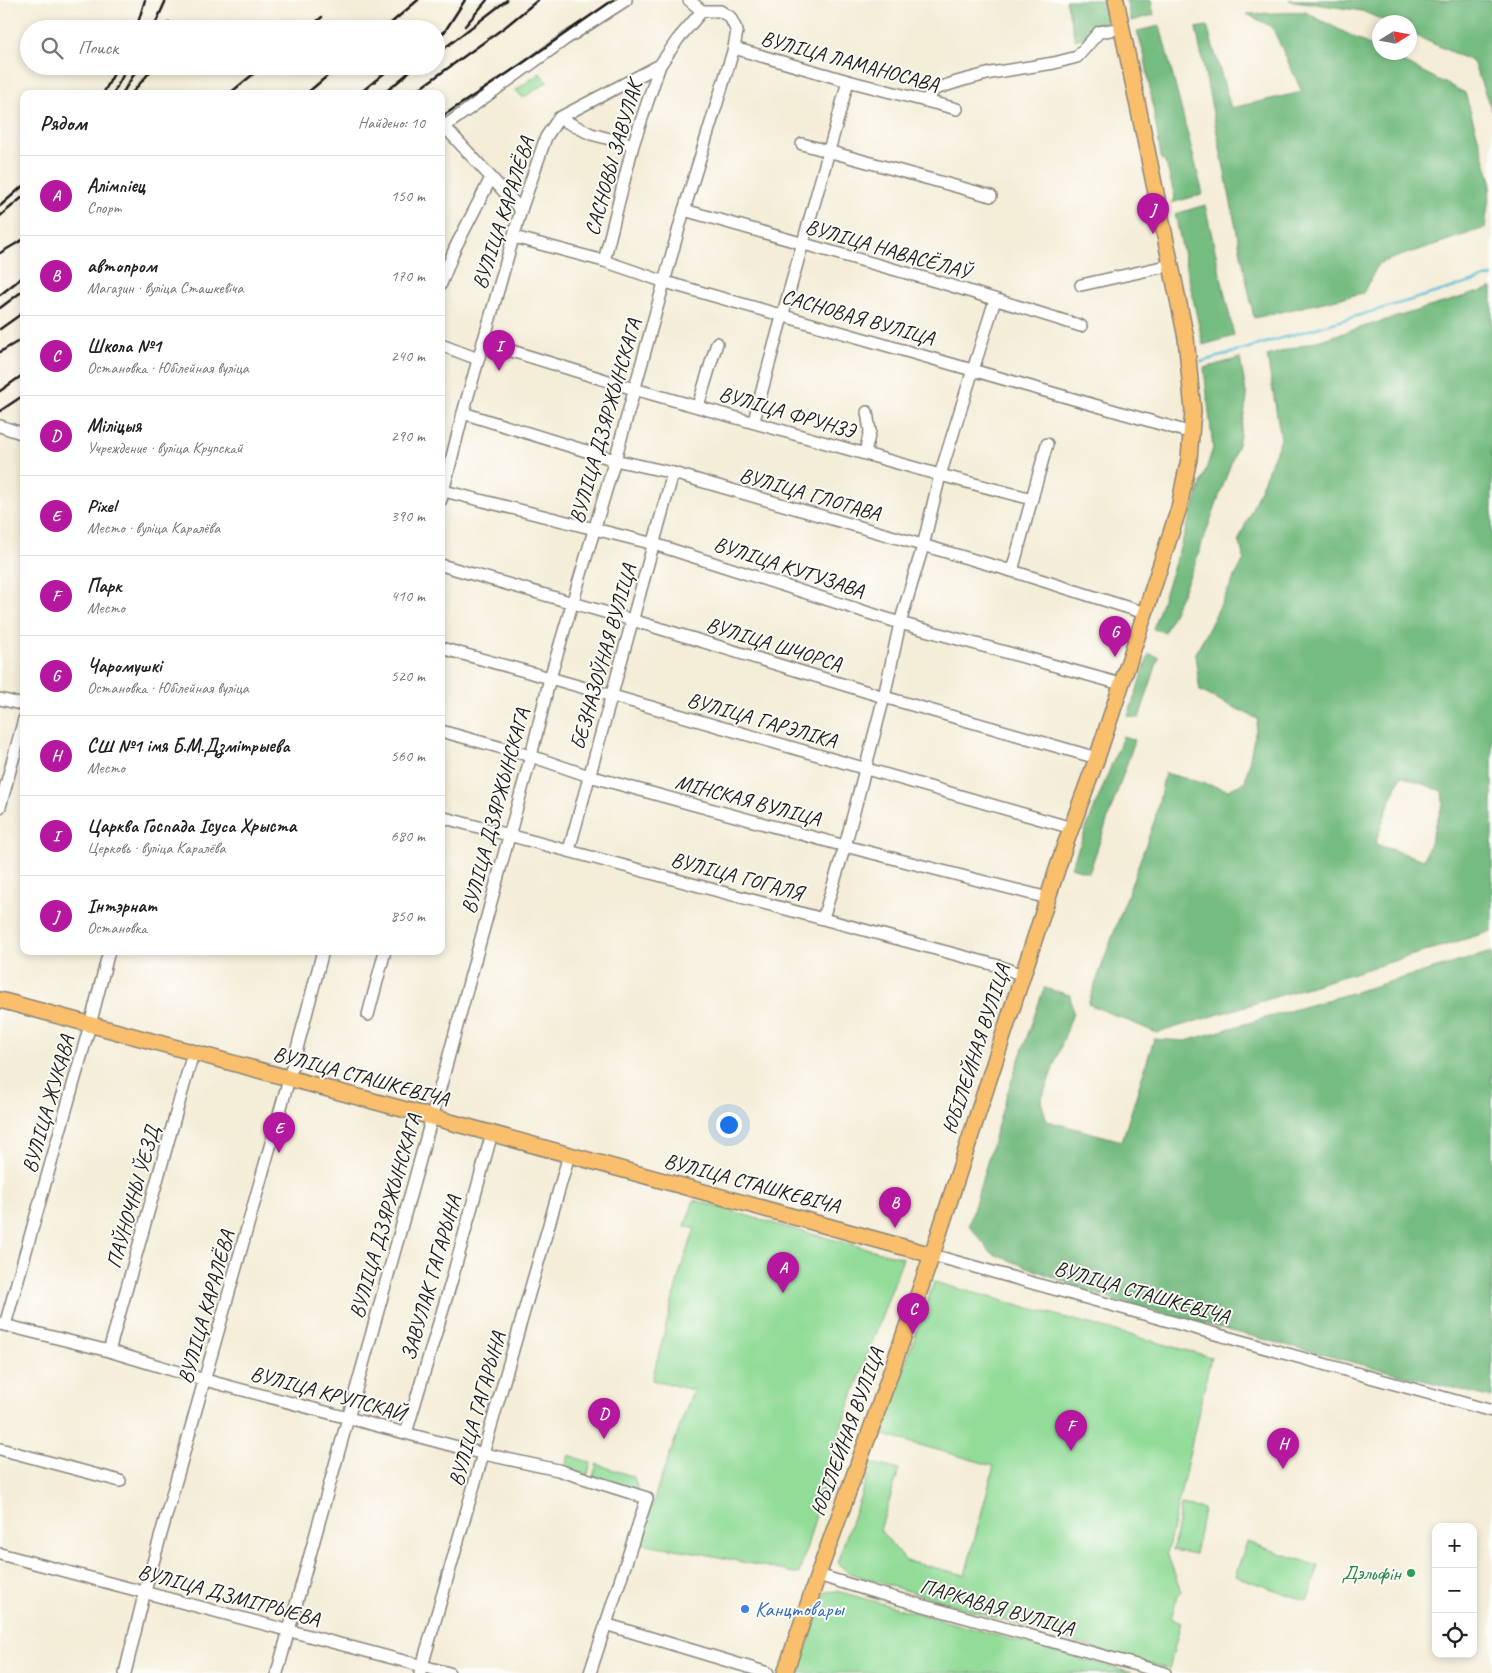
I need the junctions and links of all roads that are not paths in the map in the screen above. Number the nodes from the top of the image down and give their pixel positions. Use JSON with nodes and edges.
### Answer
{"nodes":[{"id":1,"x":626,"y":0,"type":"edge"},
{"id":2,"x":689,"y":0,"type":"edge"},
{"id":3,"x":1116,"y":0,"type":"edge"},
{"id":4,"x":702,"y":10,"type":"junction"},
{"id":5,"x":1122,"y":28,"type":"junction"},
{"id":6,"x":734,"y":48,"type":"junction"},
{"id":7,"x":660,"y":64,"type":"junction"},
{"id":8,"x":848,"y":81,"type":"junction"},
{"id":9,"x":925,"y":101,"type":"junction"},
{"id":10,"x":957,"y":109,"type":"dead end"},
{"id":11,"x":559,"y":118,"type":"junction"},
{"id":12,"x":445,"y":126,"type":"edge"},
{"id":13,"x":445,"y":129,"type":"edge"},
{"id":14,"x":802,"y":144,"type":"dead end"},
{"id":15,"x":633,"y":145,"type":"junction"},
{"id":16,"x":829,"y":152,"type":"junction"},
{"id":17,"x":491,"y":178,"type":"junction"},
{"id":18,"x":991,"y":196,"type":"dead end"},
{"id":19,"x":521,"y":210,"type":"junction"},
{"id":20,"x":684,"y":210,"type":"junction"},
{"id":21,"x":514,"y":237,"type":"junction"},
{"id":22,"x":802,"y":243,"type":"junction"},
{"id":23,"x":604,"y":261,"type":"junction"},
{"id":24,"x":1171,"y":265,"type":"junction"},
{"id":25,"x":445,"y":274,"type":"edge"},
{"id":26,"x":665,"y":282,"type":"junction"},
{"id":27,"x":1081,"y":285,"type":"dead end"},
{"id":28,"x":994,"y":300,"type":"junction"},
{"id":29,"x":781,"y":315,"type":"junction"},
{"id":30,"x":1081,"y":326,"type":"dead end"},
{"id":31,"x":483,"y":342,"type":"junction"},
{"id":32,"x":717,"y":343,"type":"dead end"},
{"id":33,"x":445,"y":347,"type":"edge"},
{"id":34,"x":478,"y":359,"type":"junction"},
{"id":35,"x":972,"y":369,"type":"junction"},
{"id":36,"x":634,"y":389,"type":"junction"},
{"id":37,"x":698,"y":406,"type":"junction"},
{"id":38,"x":867,"y":412,"type":"dead end"},
{"id":39,"x":463,"y":413,"type":"junction"},
{"id":40,"x":754,"y":421,"type":"junction"},
{"id":41,"x":0,"y":426,"type":"edge"},
{"id":42,"x":20,"y":433,"type":"edge"},
{"id":43,"x":1192,"y":433,"type":"junction"},
{"id":44,"x":1047,"y":444,"type":"dead end"},
{"id":45,"x":865,"y":453,"type":"junction"},
{"id":46,"x":614,"y":460,"type":"junction"},
{"id":47,"x":673,"y":473,"type":"junction"},
{"id":48,"x":940,"y":475,"type":"junction"},
{"id":49,"x":445,"y":484,"type":"edge"},
{"id":50,"x":445,"y":497,"type":"edge"},
{"id":51,"x":1032,"y":499,"type":"junction"},
{"id":52,"x":594,"y":528,"type":"junction"},
{"id":53,"x":654,"y":544,"type":"junction"},
{"id":54,"x":923,"y":546,"type":"junction"},
{"id":55,"x":445,"y":566,"type":"edge"},
{"id":56,"x":1012,"y":571,"type":"junction"},
{"id":57,"x":572,"y":603,"type":"junction"},
{"id":58,"x":1145,"y":612,"type":"junction"},
{"id":59,"x":632,"y":620,"type":"junction"},
{"id":60,"x":900,"y":623,"type":"junction"},
{"id":61,"x":445,"y":649,"type":"edge"},
{"id":62,"x":550,"y":678,"type":"junction"},
{"id":63,"x":1121,"y":684,"type":"junction"},
{"id":64,"x":611,"y":696,"type":"junction"},
{"id":65,"x":884,"y":697,"type":"junction"},
{"id":66,"x":0,"y":699,"type":"edge"},
{"id":67,"x":20,"y":704,"type":"edge"},
{"id":68,"x":445,"y":732,"type":"edge"},
{"id":69,"x":20,"y":734,"type":"edge"},
{"id":70,"x":531,"y":756,"type":"junction"},
{"id":71,"x":1097,"y":758,"type":"junction"},
{"id":72,"x":865,"y":770,"type":"junction"},
{"id":73,"x":589,"y":776,"type":"junction"},
{"id":74,"x":0,"y":806,"type":"edge"},
{"id":75,"x":445,"y":818,"type":"edge"},
{"id":76,"x":1072,"y":828,"type":"junction"},
{"id":77,"x":508,"y":834,"type":"junction"},
{"id":78,"x":845,"y":846,"type":"junction"},
{"id":79,"x":569,"y":850,"type":"junction"},
{"id":80,"x":1048,"y":898,"type":"junction"},
{"id":81,"x":823,"y":918,"type":"junction"},
{"id":82,"x":108,"y":955,"type":"edge"},
{"id":83,"x":322,"y":955,"type":"edge"},
{"id":84,"x":384,"y":955,"type":"edge"},
{"id":85,"x":1022,"y":975,"type":"junction"},
{"id":86,"x":0,"y":1000,"type":"edge"},
{"id":87,"x":368,"y":1015,"type":"dead end"},
{"id":88,"x":90,"y":1025,"type":"junction"},
{"id":89,"x":193,"y":1053,"type":"junction"},
{"id":90,"x":289,"y":1078,"type":"junction"},
{"id":91,"x":432,"y":1116,"type":"junction"},
{"id":92,"x":492,"y":1134,"type":"junction"},
{"id":93,"x":569,"y":1155,"type":"junction"},
{"id":94,"x":932,"y":1255,"type":"junction"},
{"id":95,"x":3,"y":1324,"type":"edge"},
{"id":96,"x":109,"y":1351,"type":"junction"},
{"id":97,"x":205,"y":1380,"type":"junction"},
{"id":98,"x":1492,"y":1410,"type":"edge"},
{"id":99,"x":348,"y":1418,"type":"junction"},
{"id":100,"x":406,"y":1433,"type":"junction"},
{"id":101,"x":0,"y":1449,"type":"edge"},
{"id":102,"x":484,"y":1454,"type":"junction"},
{"id":103,"x":120,"y":1481,"type":"dead end"},
{"id":104,"x":0,"y":1554,"type":"edge"},
{"id":105,"x":818,"y":1575,"type":"junction"},
{"id":106,"x":145,"y":1591,"type":"junction"},
{"id":107,"x":605,"y":1624,"type":"junction"},
{"id":108,"x":290,"y":1630,"type":"junction"},
{"id":109,"x":421,"y":1669,"type":"edge"},
{"id":110,"x":125,"y":1673,"type":"edge"},
{"id":111,"x":277,"y":1673,"type":"edge"},
{"id":112,"x":449,"y":1673,"type":"edge"},
{"id":113,"x":590,"y":1673,"type":"edge"},
{"id":114,"x":768,"y":1673,"type":"edge"},
{"id":115,"x":785,"y":1673,"type":"edge"},
{"id":116,"x":1166,"y":1673,"type":"edge"}],
"edges":[{"from":1,"to":12,"type":"street"},
{"from":2,"to":4,"type":"street"},
{"from":3,"to":5,"type":"main road","name":"ЮБІЛЕЙНАЯ ВУЛІЦА"},
{"from":4,"to":6,"type":"street"},
{"from":4,"to":7,"type":"street","name":"ВУЛІЦА КАРАЛЁВА"},
{"from":5,"to":9,"type":"street"},
{"from":5,"to":24,"type":"main road","name":"ЮБІЛЕЙНАЯ ВУЛІЦА"},
{"from":6,"to":8,"type":"street","name":"ВУЛІЦА ЛАМАНОСАВА"},
{"from":6,"to":20,"type":"street","name":"ВУЛІЦА ДЗЯРЖЫНСКАГА"},
{"from":7,"to":11,"type":"street","name":"ВУЛІЦА КАРАЛЁВА"},
{"from":7,"to":15,"type":"street","name":"САСНОВЫ ЗАВУЛАК"},
{"from":8,"to":9,"type":"street","name":"ВУЛІЦА ЛАМАНОСАВА"},
{"from":8,"to":16,"type":"street"},
{"from":9,"to":10,"type":"street","name":"ВУЛІЦА ЛАМАНОСАВА"},
{"from":11,"to":15,"type":"street"},
{"from":11,"to":19,"type":"street","name":"ВУЛІЦА КАРАЛЁВА"},
{"from":13,"to":17,"type":"street"},
{"from":14,"to":16,"type":"street"},
{"from":15,"to":23,"type":"street","name":"САСНОВЫ ЗАВУЛАК"},
{"from":16,"to":18,"type":"street"},
{"from":16,"to":22,"type":"street"},
{"from":17,"to":19,"type":"street"},
{"from":17,"to":25,"type":"street"},
{"from":19,"to":21,"type":"street","name":"ВУЛІЦА КАРАЛЁВА"},
{"from":20,"to":22,"type":"street","name":"ВУЛІЦА НАВАСЁЛАЎ"},
{"from":20,"to":26,"type":"street","name":"ВУЛІЦА ДЗЯРЖЫНСКАГА"},
{"from":21,"to":23,"type":"street","name":"САСНОВАЯ ВУЛІЦА"},
{"from":21,"to":31,"type":"street","name":"ВУЛІЦА КАРАЛЁВА"},
{"from":22,"to":28,"type":"street","name":"ВУЛІЦА НАВАСЁЛАЎ"},
{"from":22,"to":29,"type":"street"},
{"from":23,"to":26,"type":"street","name":"САСНОВАЯ ВУЛІЦА"},
{"from":24,"to":27,"type":"street"},
{"from":24,"to":43,"type":"main road","name":"ЮБІЛЕЙНАЯ ВУЛІЦА"},
{"from":26,"to":29,"type":"street","name":"САСНОВАЯ ВУЛІЦА"},
{"from":26,"to":36,"type":"street","name":"ВУЛІЦА ДЗЯРЖЫНСКАГА"},
{"from":28,"to":30,"type":"street","name":"ВУЛІЦА НАВАСЁЛАЎ"},
{"from":28,"to":35,"type":"street"},
{"from":29,"to":35,"type":"street","name":"САСНОВАЯ ВУЛІЦА"},
{"from":29,"to":40,"type":"street"},
{"from":31,"to":34,"type":"street","name":"ВУЛІЦА КАРАЛЁВА"},
{"from":31,"to":36,"type":"street","name":"ВУЛІЦА ФРУНЗЭ"},
{"from":32,"to":37,"type":"street","name":"ВУЛІЦА ФРУНЗЭ"},
{"from":33,"to":34,"type":"street"},
{"from":34,"to":39,"type":"street","name":"ВУЛІЦА КАРАЛЁВА"},
{"from":35,"to":43,"type":"street","name":"САСНОВАЯ ВУЛІЦА"},
{"from":35,"to":48,"type":"street"},
{"from":36,"to":37,"type":"street","name":"ВУЛІЦА ФРУНЗЭ"},
{"from":36,"to":46,"type":"street","name":"ВУЛІЦА ДЗЯРЖЫНСКАГА"},
{"from":37,"to":40,"type":"street","name":"ВУЛІЦА ФРУНЗЭ"},
{"from":38,"to":45,"type":"street","name":"ВУЛІЦА ФРУНЗЭ"},
{"from":39,"to":46,"type":"street","name":"ВУЛІЦА ГЛОТАВА"},
{"from":39,"to":49,"type":"street","name":"ВУЛІЦА КАРАЛЁВА"},
{"from":40,"to":45,"type":"street","name":"ВУЛІЦА ФРУНЗЭ"},
{"from":41,"to":42,"type":"street"},
{"from":43,"to":58,"type":"main road","name":"ЮБІЛЕЙНАЯ ВУЛІЦА"},
{"from":44,"to":51,"type":"street"},
{"from":45,"to":48,"type":"street","name":"ВУЛІЦА ФРУНЗЭ"},
{"from":46,"to":47,"type":"street","name":"ВУЛІЦА ГЛОТАВА"},
{"from":46,"to":52,"type":"street","name":"ВУЛІЦА ДЗЯРЖЫНСКАГА"},
{"from":47,"to":53,"type":"street","name":"БЕЗНАЗОЎНАЯ ВУЛІЦА"},
{"from":47,"to":54,"type":"street","name":"ВУЛІЦА ГЛОТАВА"},
{"from":48,"to":51,"type":"street","name":"ВУЛІЦА ФРУНЗЭ"},
{"from":48,"to":54,"type":"street"},
{"from":50,"to":52,"type":"street","name":"ВУЛІЦА КУТУЗАВА"},
{"from":51,"to":56,"type":"street"},
{"from":52,"to":53,"type":"street","name":"ВУЛІЦА КУТУЗАВА"},
{"from":52,"to":57,"type":"street","name":"ВУЛІЦА ДЗЯРЖЫНСКАГА"},
{"from":53,"to":59,"type":"street","name":"БЕЗНАЗОЎНАЯ ВУЛІЦА"},
{"from":53,"to":60,"type":"street","name":"ВУЛІЦА КУТУЗАВА"},
{"from":54,"to":56,"type":"street","name":"ВУЛІЦА ГЛОТАВА"},
{"from":54,"to":60,"type":"street"},
{"from":55,"to":57,"type":"street","name":"ВУЛІЦА ШЧОРСА"},
{"from":56,"to":58,"type":"street","name":"ВУЛІЦА ГЛОТАВА"},
{"from":57,"to":59,"type":"street","name":"ВУЛІЦА ШЧОРСА"},
{"from":57,"to":62,"type":"street","name":"ВУЛІЦА ДЗЯРЖЫНСКАГА"},
{"from":58,"to":63,"type":"main road","name":"ЮБІЛЕЙНАЯ ВУЛІЦА"},
{"from":59,"to":64,"type":"street","name":"БЕЗНАЗОЎНАЯ ВУЛІЦА"},
{"from":59,"to":65,"type":"street","name":"ВУЛІЦА ШЧОРСА"},
{"from":60,"to":63,"type":"street","name":"ВУЛІЦА КУТУЗАВА"},
{"from":60,"to":65,"type":"street"},
{"from":61,"to":62,"type":"street","name":"ВУЛІЦА ГАРЭЛІКА"},
{"from":62,"to":64,"type":"street","name":"ВУЛІЦА ГАРЭЛІКА"},
{"from":62,"to":70,"type":"street","name":"ВУЛІЦА ДЗЯРЖЫНСКАГА"},
{"from":63,"to":71,"type":"main road","name":"ЮБІЛЕЙНАЯ ВУЛІЦА"},
{"from":64,"to":72,"type":"street","name":"ВУЛІЦА ГАРЭЛІКА"},
{"from":64,"to":73,"type":"street","name":"БЕЗНАЗОЎНАЯ ВУЛІЦА"},
{"from":65,"to":71,"type":"street","name":"ВУЛІЦА ШЧОРСА"},
{"from":65,"to":72,"type":"street"},
{"from":66,"to":67,"type":"street"},
{"from":68,"to":70,"type":"street","name":"МІНСКАЯ ВУЛІЦА"},
{"from":69,"to":74,"type":"street"},
{"from":70,"to":73,"type":"street","name":"МІНСКАЯ ВУЛІЦА"},
{"from":70,"to":77,"type":"street","name":"ВУЛІЦА ДЗЯРЖЫНСКАГА"},
{"from":71,"to":76,"type":"main road","name":"ЮБІЛЕЙНАЯ ВУЛІЦА"},
{"from":72,"to":76,"type":"street","name":"ВУЛІЦА ГАРЭЛІКА"},
{"from":72,"to":78,"type":"street"},
{"from":73,"to":78,"type":"street","name":"МІНСКАЯ ВУЛІЦА"},
{"from":73,"to":79,"type":"street","name":"БЕЗНАЗОЎНАЯ ВУЛІЦА"},
{"from":75,"to":77,"type":"street","name":"ВУЛІЦА ГОГАЛЯ"},
{"from":76,"to":80,"type":"main road","name":"ЮБІЛЕЙНАЯ ВУЛІЦА"},
{"from":77,"to":79,"type":"street","name":"ВУЛІЦА ГОГАЛЯ"},
{"from":77,"to":91,"type":"street","name":"ВУЛІЦА ДЗЯРЖЫНСКАГА"},
{"from":78,"to":80,"type":"street","name":"МІНСКАЯ ВУЛІЦА"},
{"from":78,"to":81,"type":"street"},
{"from":79,"to":81,"type":"street","name":"ВУЛІЦА ГОГАЛЯ"},
{"from":80,"to":85,"type":"main road","name":"ЮБІЛЕЙНАЯ ВУЛІЦА"},
{"from":81,"to":85,"type":"street","name":"ВУЛІЦА ГОГАЛЯ"},
{"from":82,"to":88,"type":"street","name":"ВУЛІЦА ЖУКАВА"},
{"from":83,"to":90,"type":"street","name":"ВУЛІЦА КАРАЛЁВА"},
{"from":84,"to":87,"type":"street"},
{"from":85,"to":94,"type":"main road","name":"ЮБІЛЕЙНАЯ ВУЛІЦА"},
{"from":86,"to":88,"type":"main road","name":"ВУЛІЦА СТАШКЕВІЧА"},
{"from":88,"to":89,"type":"main road","name":"ВУЛІЦА СТАШКЕВІЧА"},
{"from":88,"to":95,"type":"street","name":"ВУЛІЦА ЖУКАВА"},
{"from":89,"to":90,"type":"main road","name":"ВУЛІЦА СТАШКЕВІЧА"},
{"from":89,"to":96,"type":"street","name":"ПАЎНОЧНЫ ЎЕЗД"},
{"from":90,"to":91,"type":"main road","name":"ВУЛІЦА СТАШКЕВІЧА"},
{"from":90,"to":97,"type":"street","name":"ВУЛІЦА КАРАЛЁВА"},
{"from":91,"to":92,"type":"main road","name":"ВУЛІЦА СТАШКЕВІЧА"},
{"from":91,"to":99,"type":"street","name":"ВУЛІЦА ДЗЯРЖЫНСКАГА"},
{"from":92,"to":93,"type":"main road","name":"ВУЛІЦА СТАШКЕВІЧА"},
{"from":92,"to":100,"type":"street","name":"ЗАВУЛАК ГАГАРЫНА"},
{"from":93,"to":94,"type":"main road","name":"ВУЛІЦА СТАШКЕВІЧА"},
{"from":93,"to":102,"type":"street","name":"ВУЛІЦА ГАГАРЫНА"},
{"from":94,"to":98,"type":"street","name":"ВУЛІЦА СТАШКЕВІЧА"},
{"from":94,"to":105,"type":"main road","name":"ЮБІЛЕЙНАЯ ВУЛІЦА"},
{"from":95,"to":96,"type":"street","name":"ВУЛІЦА КРУПСКАЙ"},
{"from":96,"to":97,"type":"street","name":"ВУЛІЦА КРУПСКАЙ"},
{"from":97,"to":99,"type":"street","name":"ВУЛІЦА КРУПСКАЙ"},
{"from":97,"to":106,"type":"street","name":"ВУЛІЦА КАРАЛЁВА"},
{"from":99,"to":100,"type":"street","name":"ВУЛІЦА КРУПСКАЙ"},
{"from":99,"to":108,"type":"street","name":"ВУЛІЦА ДЗЯРЖЫНСКАГА"},
{"from":100,"to":102,"type":"street","name":"ВУЛІЦА КРУПСКАЙ"},
{"from":101,"to":103,"type":"street"},
{"from":102,"to":107,"type":"street","name":"ВУЛІЦА КРУПСКАЙ"},
{"from":102,"to":109,"type":"street","name":"ВУЛІЦА ГАГАРЫНА"},
{"from":104,"to":106,"type":"street","name":"ВУЛІЦА ДЗМІТРЫЕВА"},
{"from":105,"to":115,"type":"main road","name":"ЮБІЛЕЙНАЯ ВУЛІЦА"},
{"from":105,"to":116,"type":"street","name":"ПАРКАВАЯ ВУЛІЦА"},
{"from":106,"to":108,"type":"street","name":"ВУЛІЦА ДЗМІТРЫЕВА"},
{"from":106,"to":110,"type":"street","name":"ВУЛІЦА КАРАЛЁВА"},
{"from":107,"to":113,"type":"street"},
{"from":107,"to":114,"type":"street"},
{"from":108,"to":109,"type":"street","name":"ВУЛІЦА ДЗМІТРЫЕВА"},
{"from":108,"to":111,"type":"street","name":"ВУЛІЦА ДЗЯРЖЫНСКАГА"},
{"from":109,"to":112,"type":"street","name":"ВУЛІЦА ДЗМІТРЫЕВА"}]}
